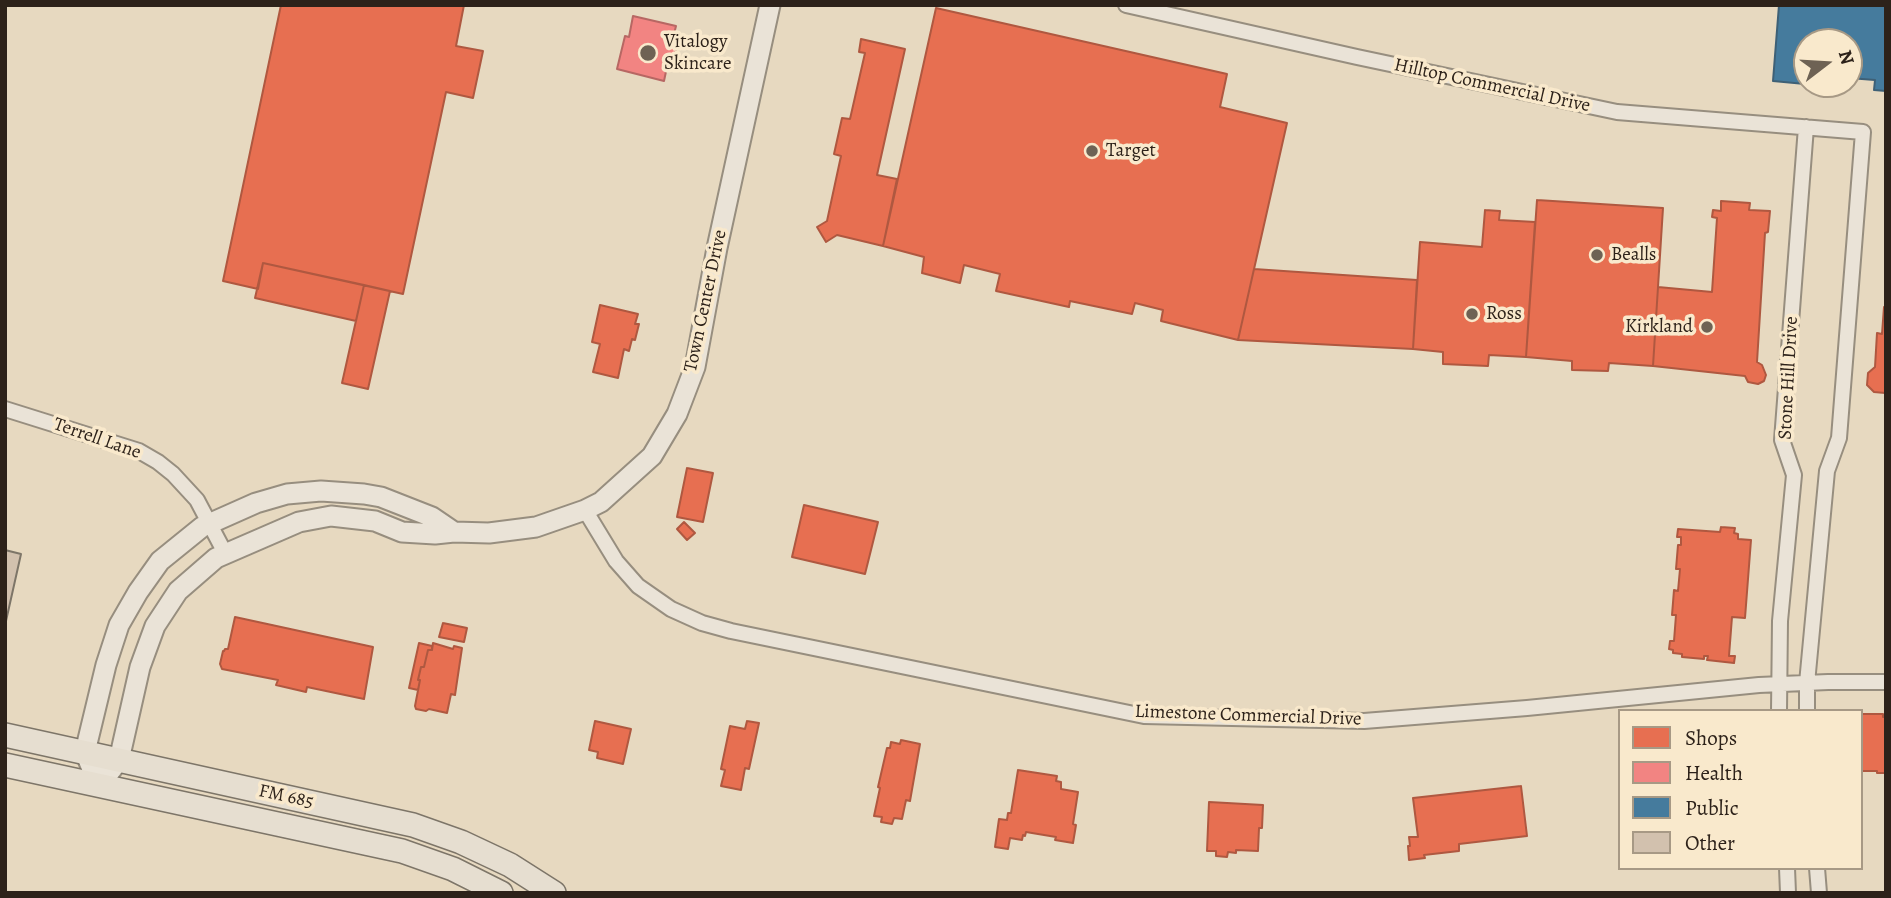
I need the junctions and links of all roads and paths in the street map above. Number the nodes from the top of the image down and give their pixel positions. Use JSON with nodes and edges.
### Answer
{"nodes":[{"id":1,"x":770,"y":5,"type":"edge"},
{"id":2,"x":1126,"y":5,"type":"edge"},
{"id":3,"x":1806,"y":127,"type":"junction"},
{"id":4,"x":5,"y":409,"type":"edge"},
{"id":5,"x":381,"y":497,"type":"junction"},
{"id":6,"x":585,"y":510,"type":"junction"},
{"id":7,"x":375,"y":521,"type":"junction"},
{"id":8,"x":209,"y":523,"type":"junction"},
{"id":9,"x":454,"y":532,"type":"junction"},
{"id":10,"x":225,"y":554,"type":"junction"},
{"id":11,"x":106,"y":665,"type":"junction"},
{"id":12,"x":140,"y":667,"type":"junction"},
{"id":13,"x":1886,"y":682,"type":"edge"},
{"id":14,"x":1807,"y":683,"type":"junction"},
{"id":15,"x":1779,"y":684,"type":"junction"},
{"id":16,"x":1779,"y":709,"type":"edge"},
{"id":17,"x":1807,"y":709,"type":"edge"},
{"id":18,"x":5,"y":735,"type":"edge"},
{"id":19,"x":85,"y":752,"type":"junction"},
{"id":20,"x":119,"y":760,"type":"junction"},
{"id":21,"x":5,"y":765,"type":"edge"},
{"id":22,"x":99,"y":786,"type":"junction"},
{"id":23,"x":1787,"y":870,"type":"edge"},
{"id":24,"x":1817,"y":870,"type":"edge"},
{"id":25,"x":501,"y":893,"type":"edge"},
{"id":26,"x":554,"y":893,"type":"edge"},
{"id":27,"x":1788,"y":893,"type":"edge"},
{"id":28,"x":1819,"y":893,"type":"edge"}],
"edges":[{"from":1,"to":6,"type":"street","name":"Town Center Drive"},
{"from":2,"to":3,"type":"street","name":"Hilltop Commercial Drive"},
{"from":3,"to":14,"type":"street","name":"Hilltop Commercial Drive"},
{"from":3,"to":15,"type":"street","name":"Stone Hill Drive"},
{"from":4,"to":8,"type":"street","name":"Terrell Lane"},
{"from":5,"to":7,"type":"street"},
{"from":5,"to":8,"type":"street","name":"Town Center Drive"},
{"from":5,"to":9,"type":"street","name":"Town Center Drive"},
{"from":6,"to":9,"type":"street","name":"Town Center Drive"},
{"from":6,"to":15,"type":"street","name":"Limestone Commercial Drive"},
{"from":7,"to":9,"type":"street","name":"Town Center Drive"},
{"from":7,"to":10,"type":"street","name":"Town Center Drive"},
{"from":8,"to":10,"type":"street","name":"Terrell Lane"},
{"from":8,"to":11,"type":"street","name":"Town Center Drive"},
{"from":10,"to":12,"type":"street","name":"Town Center Drive"},
{"from":11,"to":12,"type":"street"},
{"from":11,"to":19,"type":"street","name":"Town Center Drive"},
{"from":12,"to":20,"type":"street","name":"Town Center Drive"},
{"from":13,"to":14,"type":"street","name":"Limestone Commercial Drive"},
{"from":14,"to":15,"type":"street","name":"Limestone Commercial Drive"},
{"from":14,"to":17,"type":"street"},
{"from":15,"to":16,"type":"street","name":"Stone Hill Drive"},
{"from":18,"to":19,"type":"main road","name":"FM 685","number":"FM 685"},
{"from":19,"to":20,"type":"main road","name":"FM 685","number":"FM 685"},
{"from":19,"to":22,"type":"street"},
{"from":20,"to":22,"type":"street","name":"Town Center Drive"},
{"from":20,"to":26,"type":"main road","name":"FM 685","number":"FM 685"},
{"from":21,"to":22,"type":"main road","name":"FM 685","number":"FM 685"},
{"from":22,"to":25,"type":"main road","name":"FM 685","number":"FM 685"},
{"from":23,"to":27,"type":"street"},
{"from":24,"to":28,"type":"street"}]}
